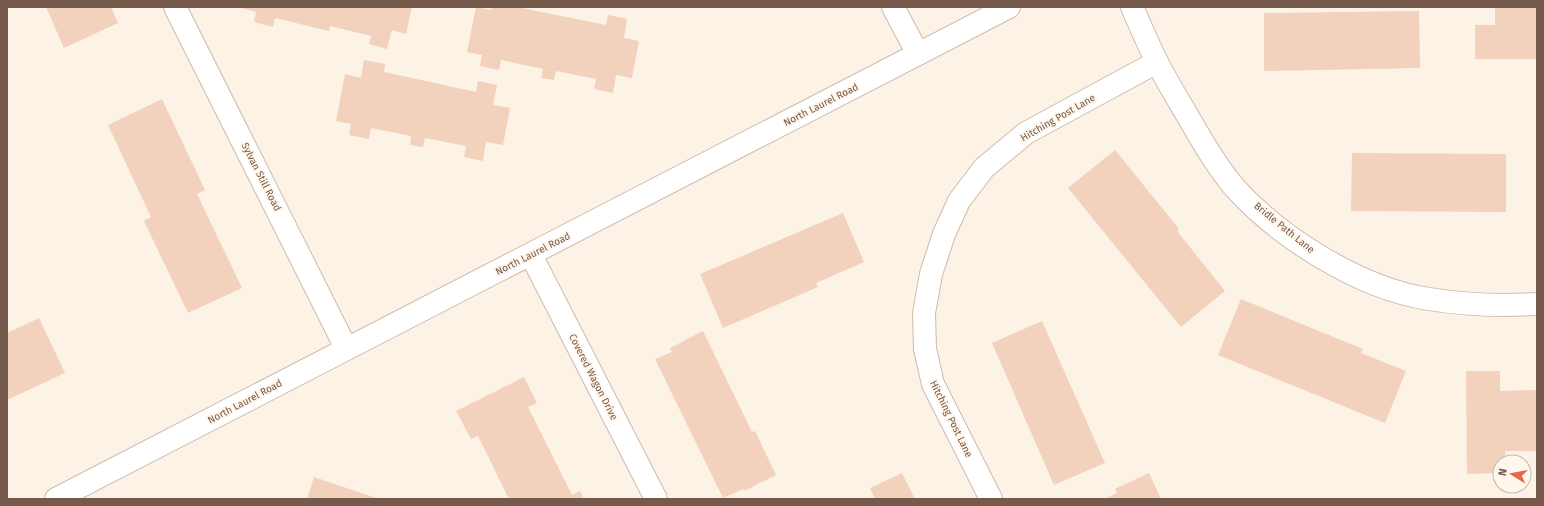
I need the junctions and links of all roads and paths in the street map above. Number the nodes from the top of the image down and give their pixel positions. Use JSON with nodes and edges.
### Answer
{"nodes":[{"id":1,"x":175,"y":7,"type":"edge"},
{"id":2,"x":894,"y":7,"type":"edge"},
{"id":3,"x":1009,"y":7,"type":"edge"},
{"id":4,"x":1132,"y":7,"type":"edge"},
{"id":5,"x":918,"y":54,"type":"junction"},
{"id":6,"x":1157,"y":62,"type":"junction"},
{"id":7,"x":531,"y":255,"type":"junction"},
{"id":8,"x":1537,"y":304,"type":"edge"},
{"id":9,"x":346,"y":348,"type":"junction"},
{"id":10,"x":56,"y":499,"type":"edge"},
{"id":11,"x":656,"y":499,"type":"edge"},
{"id":12,"x":991,"y":499,"type":"edge"}],
"edges":[{"from":1,"to":9,"type":"street","name":"Sylvan Still Road"},
{"from":2,"to":5,"type":"street"},
{"from":3,"to":5,"type":"street","name":"North Laurel Road"},
{"from":4,"to":6,"type":"street","name":"Bridle Path Lane"},
{"from":5,"to":7,"type":"street","name":"North Laurel Road"},
{"from":6,"to":8,"type":"street","name":"Bridle Path Lane"},
{"from":6,"to":12,"type":"street","name":"Hitching Post Lane"},
{"from":7,"to":9,"type":"street","name":"North Laurel Road"},
{"from":7,"to":11,"type":"street","name":"Covered Wagon Drive"},
{"from":9,"to":10,"type":"street","name":"North Laurel Road"}]}
